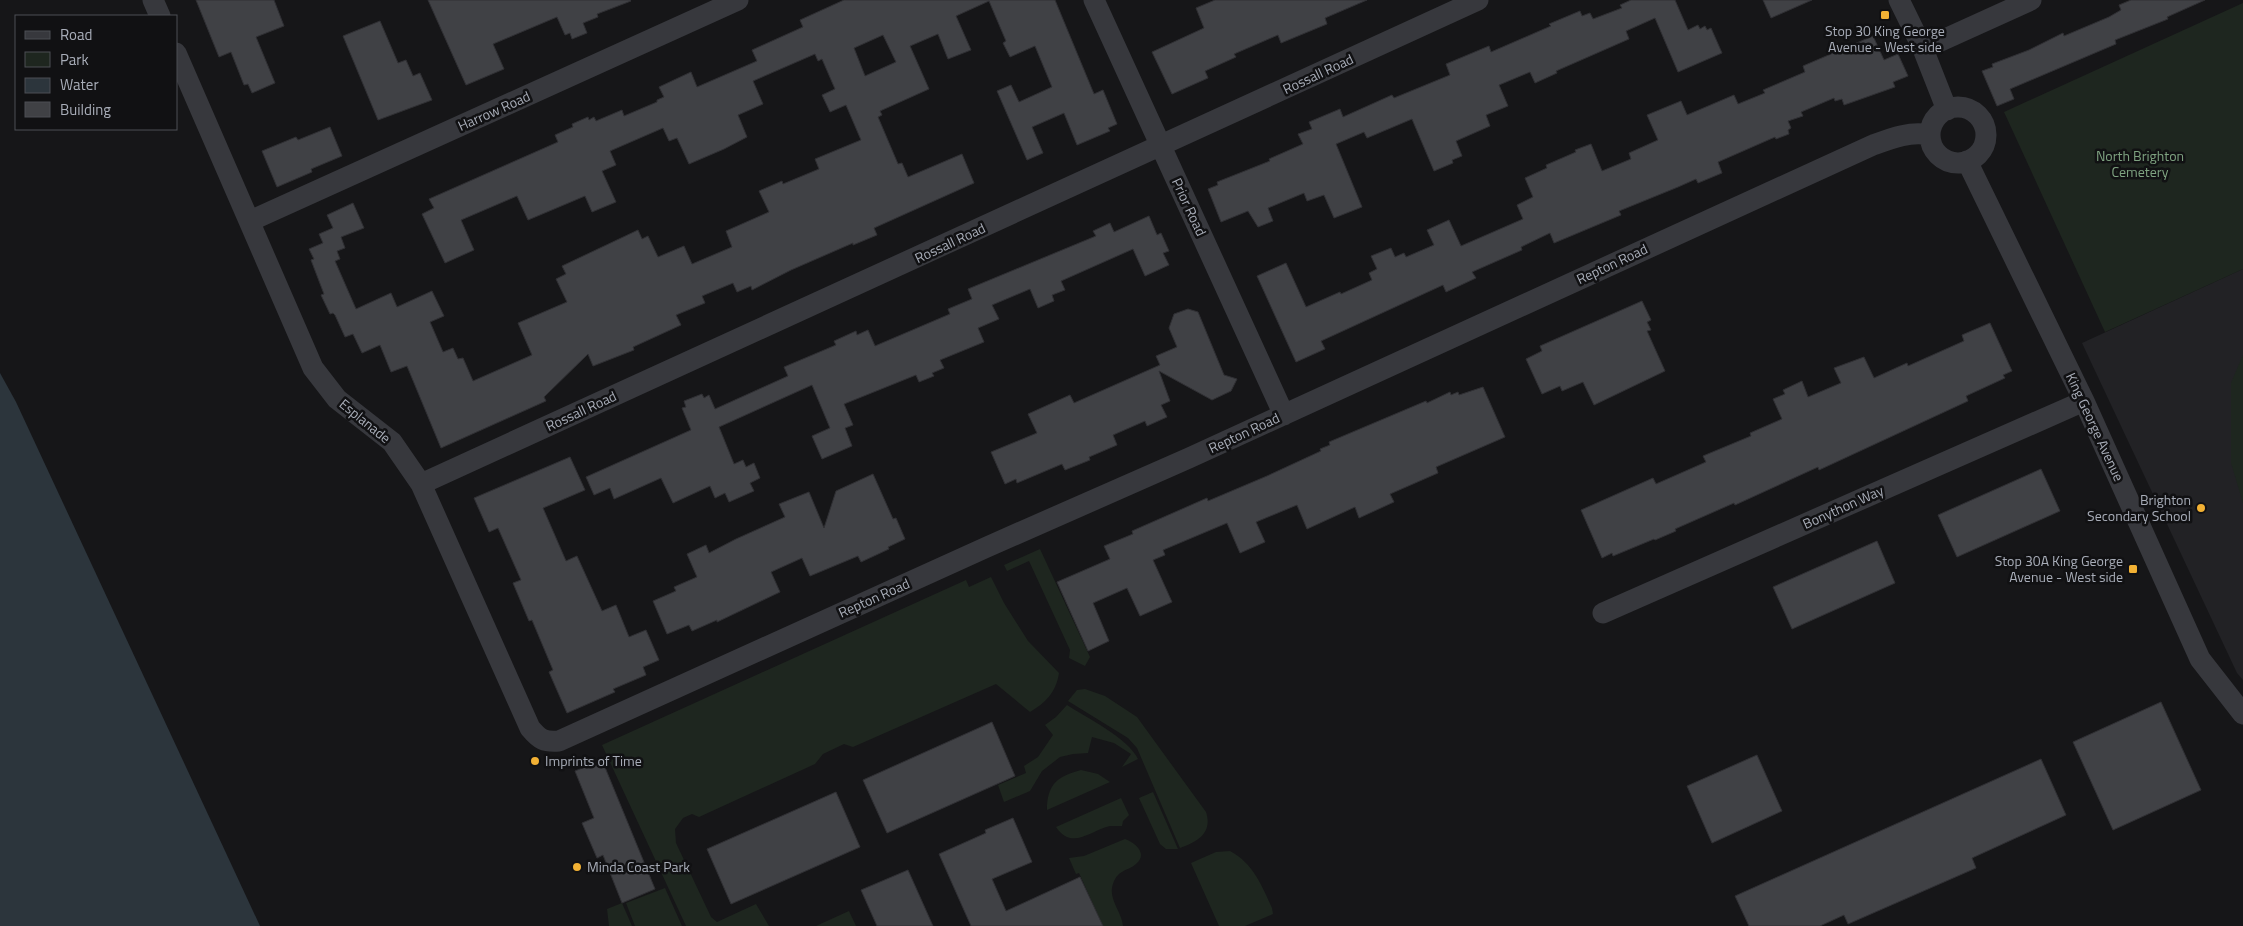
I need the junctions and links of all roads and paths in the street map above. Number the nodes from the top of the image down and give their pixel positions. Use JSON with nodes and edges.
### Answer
{"nodes":[{"id":1,"x":153,"y":0,"type":"edge"},
{"id":2,"x":738,"y":0,"type":"edge"},
{"id":3,"x":1094,"y":0,"type":"edge"},
{"id":4,"x":1478,"y":0,"type":"edge"},
{"id":5,"x":1899,"y":0,"type":"edge"},
{"id":6,"x":2031,"y":0,"type":"edge"},
{"id":7,"x":160,"y":15,"type":"edge"},
{"id":8,"x":1923,"y":49,"type":"junction"},
{"id":9,"x":178,"y":58,"type":"edge"},
{"id":10,"x":1947,"y":110,"type":"junction"},
{"id":11,"x":1930,"y":135,"type":"junction"},
{"id":12,"x":1161,"y":146,"type":"junction"},
{"id":13,"x":1967,"y":162,"type":"junction"},
{"id":14,"x":250,"y":221,"type":"junction"},
{"id":15,"x":2084,"y":401,"type":"junction"},
{"id":16,"x":1284,"y":415,"type":"junction"},
{"id":17,"x":421,"y":484,"type":"junction"},
{"id":18,"x":1603,"y":613,"type":"dead end"},
{"id":19,"x":2243,"y":714,"type":"edge"},
{"id":20,"x":559,"y":742,"type":"joint"}],
"edges":[{"from":1,"to":7,"type":"street"},
{"from":2,"to":14,"type":"street","name":"Harrow Road"},
{"from":3,"to":12,"type":"street","name":"Prior Road"},
{"from":4,"to":12,"type":"street","name":"Rossall Road"},
{"from":5,"to":8,"type":"street"},
{"from":6,"to":8,"type":"street"},
{"from":8,"to":10,"type":"street"},
{"from":9,"to":14,"type":"street","name":"Esplanade"},
{"from":10,"to":11,"type":"street"},
{"from":10,"to":13,"type":"street"},
{"from":11,"to":13,"type":"street"},
{"from":11,"to":16,"type":"street","name":"Repton Road"},
{"from":12,"to":16,"type":"street","name":"Prior Road"},
{"from":12,"to":17,"type":"street","name":"Rossall Road"},
{"from":13,"to":15,"type":"street","name":"King George Avenue"},
{"from":14,"to":17,"type":"street","name":"Esplanade"},
{"from":15,"to":18,"type":"street","name":"Bonython Way"},
{"from":15,"to":19,"type":"street","name":"King George Avenue"},
{"from":16,"to":20,"type":"street","name":"Repton Road"},
{"from":17,"to":20,"type":"street","name":"Esplanade"}]}
